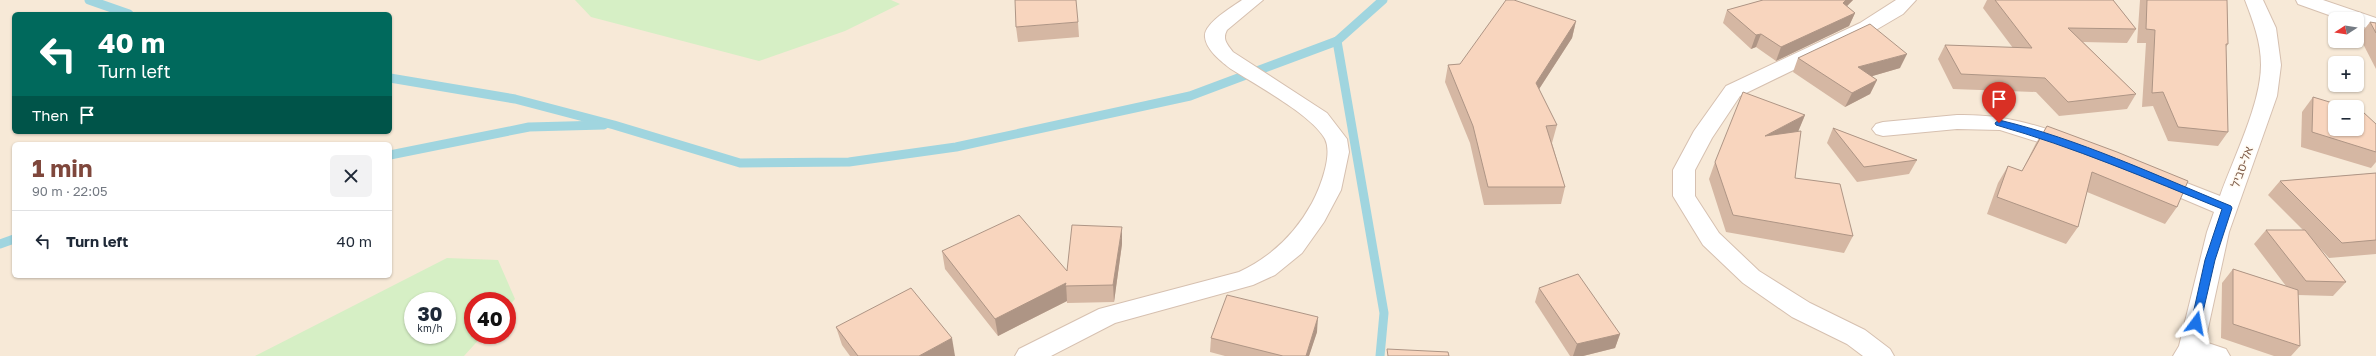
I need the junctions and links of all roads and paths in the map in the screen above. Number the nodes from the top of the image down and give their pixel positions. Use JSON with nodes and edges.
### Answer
{"nodes":[{"id":1,"x":1254,"y":0,"type":"edge"},
{"id":2,"x":1907,"y":0,"type":"edge"},
{"id":3,"x":2305,"y":0,"type":"edge"},
{"id":4,"x":2257,"y":2,"type":"edge"},
{"id":5,"x":2376,"y":25,"type":"edge"},
{"id":6,"x":1883,"y":129,"type":"dead end"},
{"id":7,"x":2087,"y":151,"type":"edge"},
{"id":8,"x":2139,"y":172,"type":"edge"},
{"id":9,"x":2228,"y":208,"type":"junction"},
{"id":10,"x":2188,"y":351,"type":"edge"},
{"id":11,"x":1028,"y":356,"type":"edge"},
{"id":12,"x":1881,"y":356,"type":"edge"},
{"id":13,"x":2217,"y":356,"type":"edge"}],
"edges":[{"from":1,"to":11,"type":"street"},
{"from":2,"to":12,"type":"street"},
{"from":3,"to":5,"type":"street"},
{"from":4,"to":9,"type":"street","name":"אל-סביל"},
{"from":6,"to":7,"type":"street"},
{"from":8,"to":9,"type":"street"},
{"from":9,"to":10,"type":"street","name":"אל-סביל"},
{"from":10,"to":13,"type":"street"}]}
